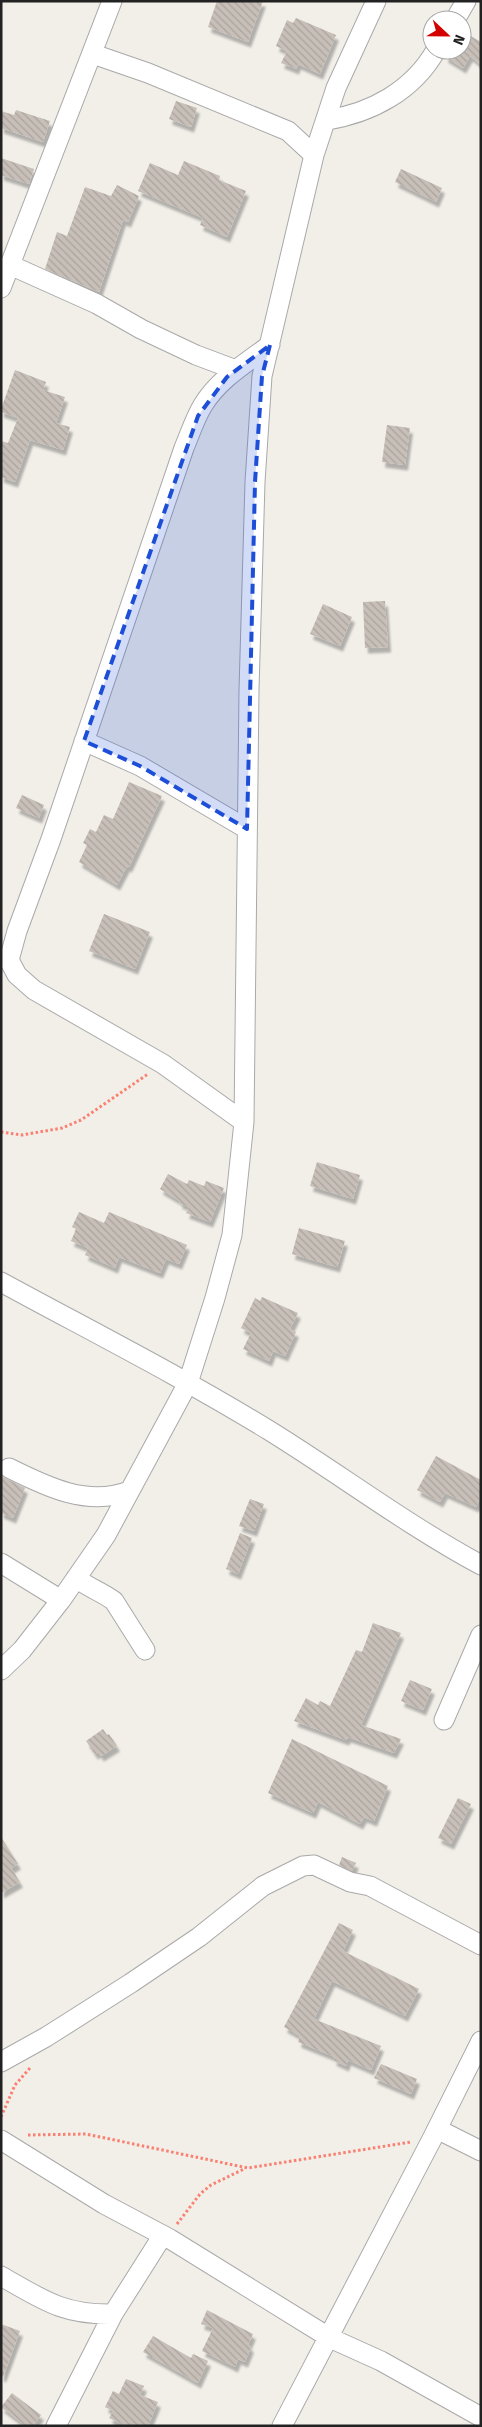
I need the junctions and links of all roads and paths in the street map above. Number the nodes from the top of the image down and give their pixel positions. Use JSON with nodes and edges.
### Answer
{"nodes":[{"id":1,"x":112,"y":1,"type":"edge"},
{"id":2,"x":376,"y":1,"type":"edge"},
{"id":3,"x":93,"y":54,"type":"junction"},
{"id":4,"x":431,"y":60,"type":"edge"},
{"id":5,"x":327,"y":120,"type":"junction"},
{"id":6,"x":314,"y":155,"type":"junction"},
{"id":7,"x":10,"y":265,"type":"junction"},
{"id":8,"x":1,"y":288,"type":"edge"},
{"id":9,"x":270,"y":345,"type":"junction"},
{"id":10,"x":236,"y":370,"type":"junction"},
{"id":11,"x":84,"y":741,"type":"junction"},
{"id":12,"x":248,"y":829,"type":"junction"},
{"id":13,"x":5,"y":959,"type":"edge"},
{"id":14,"x":163,"y":1064,"type":"junction"},
{"id":15,"x":244,"y":1122,"type":"junction"},
{"id":16,"x":1,"y":1132,"type":"edge"},
{"id":17,"x":1,"y":1282,"type":"edge"},
{"id":18,"x":188,"y":1383,"type":"junction"},
{"id":19,"x":9,"y":1468,"type":"dead end"},
{"id":20,"x":129,"y":1491,"type":"junction"},
{"id":21,"x":1,"y":1563,"type":"edge"},
{"id":22,"x":481,"y":1565,"type":"edge"},
{"id":23,"x":76,"y":1578,"type":"junction"},
{"id":24,"x":61,"y":1600,"type":"junction"},
{"id":25,"x":481,"y":1635,"type":"edge"},
{"id":26,"x":145,"y":1650,"type":"dead end"},
{"id":27,"x":1,"y":1670,"type":"edge"},
{"id":28,"x":444,"y":1720,"type":"dead end"},
{"id":29,"x":481,"y":1945,"type":"edge"},
{"id":30,"x":481,"y":2041,"type":"edge"},
{"id":31,"x":1,"y":2062,"type":"edge"},
{"id":32,"x":33,"y":2064,"type":"dead end"},
{"id":33,"x":1,"y":2117,"type":"edge"},
{"id":34,"x":435,"y":2133,"type":"junction"},
{"id":35,"x":10,"y":2138,"type":"edge"},
{"id":36,"x":481,"y":2151,"type":"edge"},
{"id":37,"x":244,"y":2168,"type":"junction"},
{"id":38,"x":166,"y":2237,"type":"junction"},
{"id":39,"x":1,"y":2276,"type":"edge"},
{"id":40,"x":113,"y":2314,"type":"junction"},
{"id":41,"x":330,"y":2338,"type":"junction"},
{"id":42,"x":481,"y":2417,"type":"edge"},
{"id":43,"x":56,"y":2426,"type":"edge"},
{"id":44,"x":282,"y":2426,"type":"edge"}],
"edges":[{"from":1,"to":3,"type":"street"},
{"from":2,"to":5,"type":"street"},
{"from":3,"to":6,"type":"street"},
{"from":3,"to":7,"type":"street"},
{"from":4,"to":5,"type":"street"},
{"from":5,"to":6,"type":"street"},
{"from":6,"to":9,"type":"street"},
{"from":7,"to":8,"type":"street"},
{"from":7,"to":10,"type":"street"},
{"from":9,"to":10,"type":"street"},
{"from":9,"to":12,"type":"street"},
{"from":10,"to":11,"type":"street"},
{"from":11,"to":12,"type":"street"},
{"from":11,"to":13,"type":"street"},
{"from":12,"to":15,"type":"street"},
{"from":13,"to":14,"type":"street"},
{"from":14,"to":15,"type":"street"},
{"from":14,"to":16,"type":"path"},
{"from":15,"to":18,"type":"street"},
{"from":17,"to":18,"type":"street"},
{"from":18,"to":20,"type":"street"},
{"from":18,"to":22,"type":"street"},
{"from":19,"to":20,"type":"street"},
{"from":20,"to":23,"type":"street"},
{"from":21,"to":24,"type":"street"},
{"from":23,"to":24,"type":"street"},
{"from":23,"to":26,"type":"street"},
{"from":24,"to":27,"type":"street"},
{"from":25,"to":28,"type":"street"},
{"from":29,"to":31,"type":"street"},
{"from":30,"to":34,"type":"street"},
{"from":32,"to":33,"type":"path"},
{"from":34,"to":36,"type":"street"},
{"from":34,"to":37,"type":"path"},
{"from":34,"to":41,"type":"street"},
{"from":35,"to":37,"type":"path"},
{"from":35,"to":38,"type":"street"},
{"from":37,"to":38,"type":"path"},
{"from":38,"to":40,"type":"street"},
{"from":38,"to":41,"type":"street"},
{"from":39,"to":40,"type":"street"},
{"from":40,"to":43,"type":"street"},
{"from":41,"to":42,"type":"street"},
{"from":41,"to":44,"type":"street"}]}
